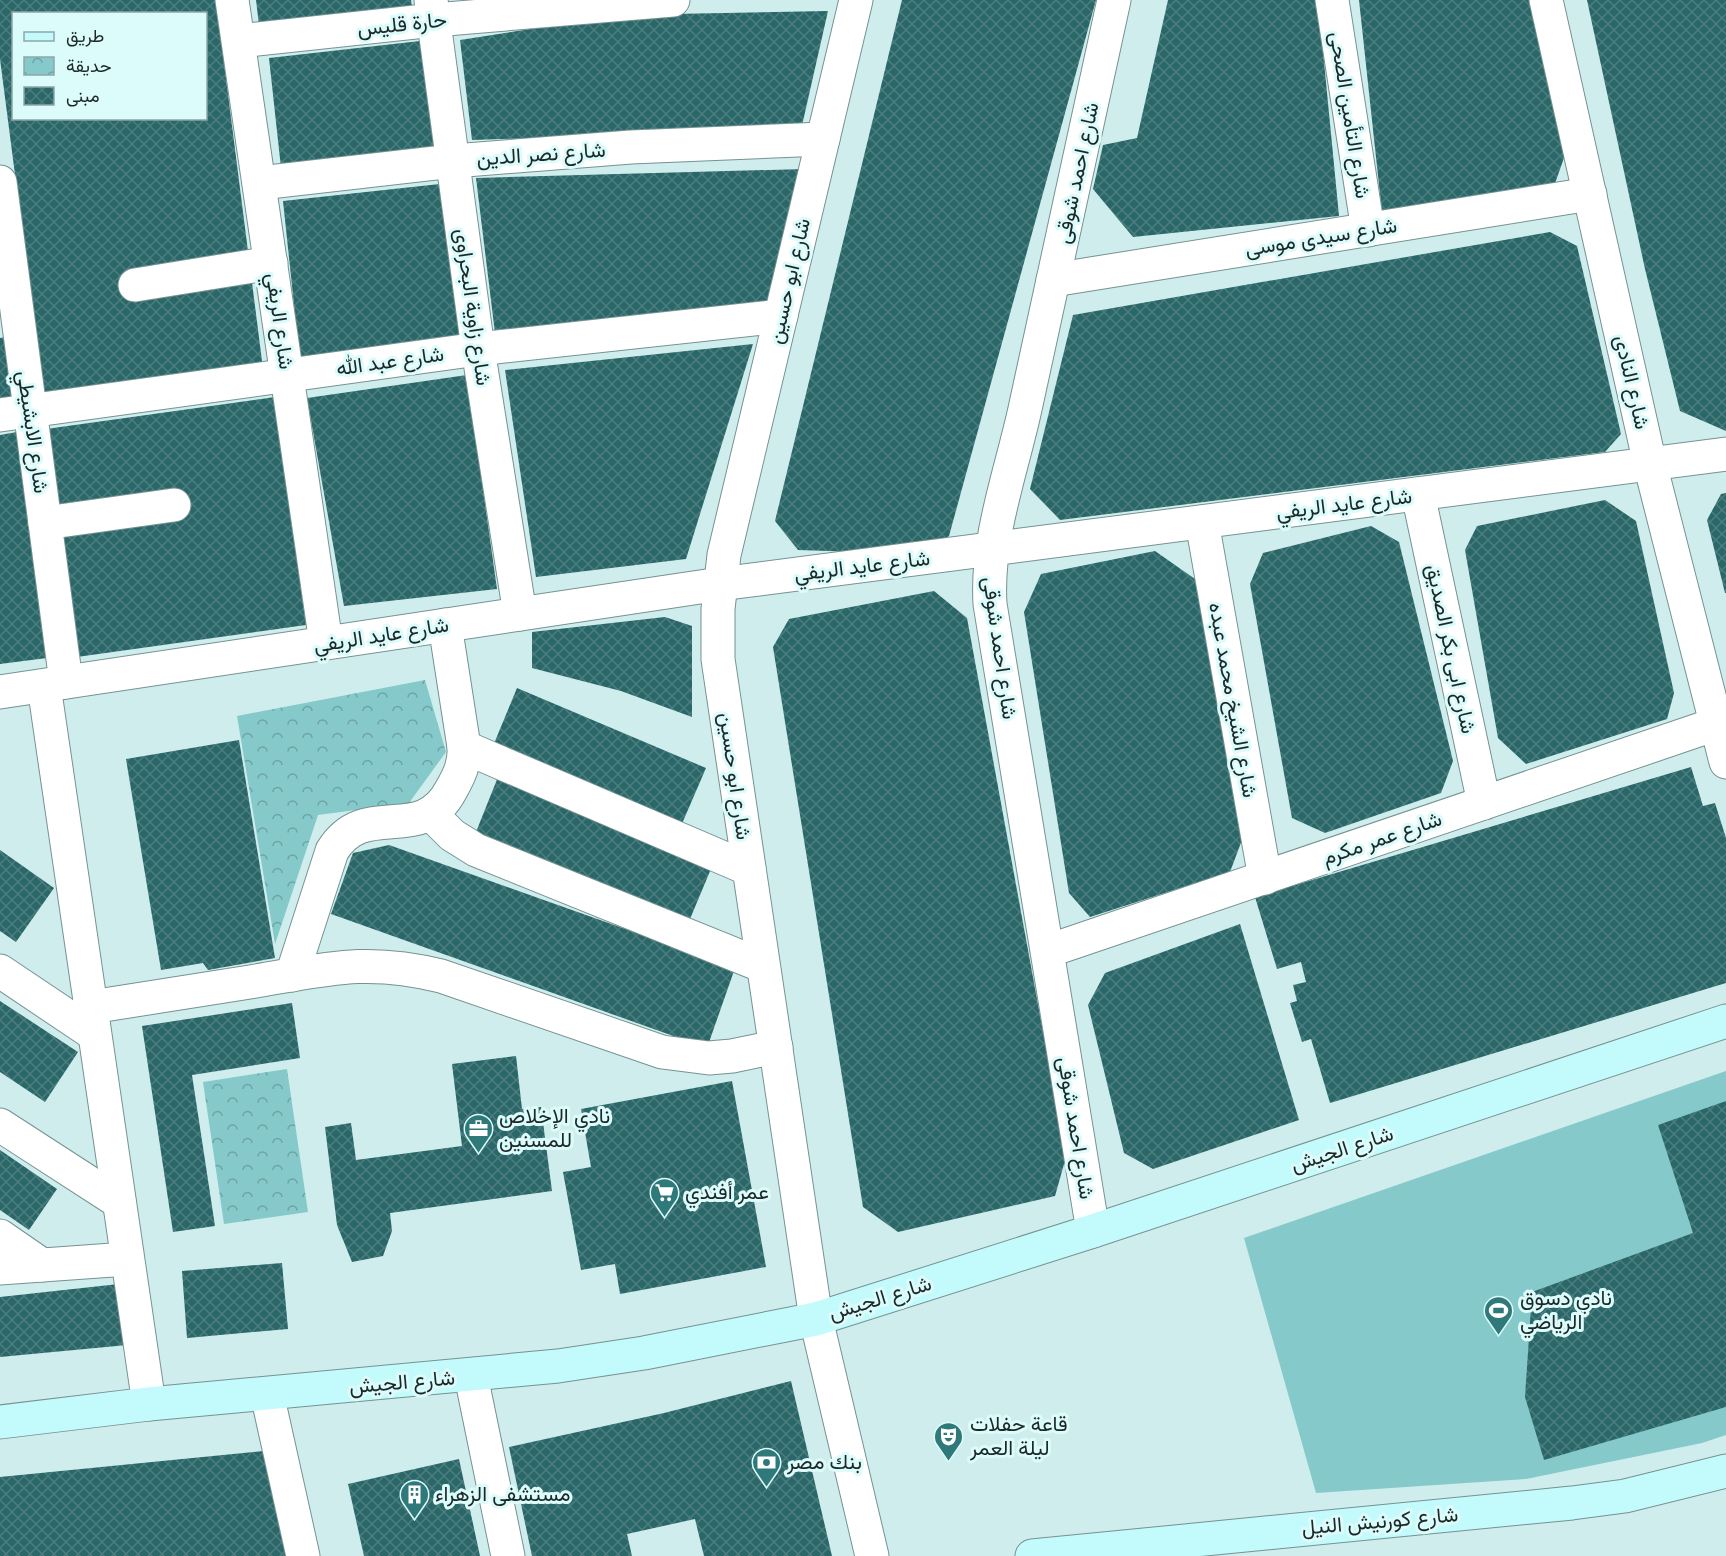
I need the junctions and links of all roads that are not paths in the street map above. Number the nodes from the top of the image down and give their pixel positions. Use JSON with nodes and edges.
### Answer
{"nodes":[{"id":1,"x":232,"y":0,"type":"edge"},
{"id":2,"x":638,"y":0,"type":"edge"},
{"id":3,"x":673,"y":0,"type":"edge"},
{"id":4,"x":856,"y":0,"type":"edge"},
{"id":5,"x":1114,"y":0,"type":"edge"},
{"id":6,"x":1332,"y":0,"type":"edge"},
{"id":7,"x":1546,"y":0,"type":"edge"},
{"id":8,"x":432,"y":10,"type":"edge"},
{"id":9,"x":239,"y":41,"type":"junction"},
{"id":10,"x":823,"y":139,"type":"junction"},
{"id":11,"x":453,"y":161,"type":"junction"},
{"id":12,"x":260,"y":183,"type":"junction"},
{"id":13,"x":1590,"y":194,"type":"junction"},
{"id":14,"x":1,"y":203,"type":"edge"},
{"id":15,"x":1368,"y":230,"type":"junction"},
{"id":16,"x":271,"y":263,"type":"junction"},
{"id":17,"x":1053,"y":280,"type":"junction"},
{"id":18,"x":135,"y":285,"type":"dead end"},
{"id":19,"x":8,"y":309,"type":"edge"},
{"id":20,"x":781,"y":316,"type":"junction"},
{"id":21,"x":478,"y":349,"type":"junction"},
{"id":22,"x":288,"y":375,"type":"junction"},
{"id":23,"x":15,"y":413,"type":"edge"},
{"id":24,"x":1726,"y":454,"type":"edge"},
{"id":25,"x":1650,"y":464,"type":"junction"},
{"id":26,"x":1418,"y":494,"type":"junction"},
{"id":27,"x":174,"y":505,"type":"dead end"},
{"id":28,"x":1202,"y":522,"type":"junction"},
{"id":29,"x":45,"y":523,"type":"junction"},
{"id":30,"x":991,"y":549,"type":"junction"},
{"id":31,"x":720,"y":584,"type":"junction"},
{"id":32,"x":520,"y":614,"type":"junction"},
{"id":33,"x":445,"y":625,"type":"junction"},
{"id":34,"x":326,"y":643,"type":"junction"},
{"id":35,"x":55,"y":684,"type":"junction"},
{"id":36,"x":0,"y":692,"type":"edge"},
{"id":37,"x":1716,"y":724,"type":"junction"},
{"id":38,"x":464,"y":747,"type":"junction"},
{"id":39,"x":1726,"y":762,"type":"edge"},
{"id":40,"x":1484,"y":803,"type":"junction"},
{"id":41,"x":432,"y":815,"type":"junction"},
{"id":42,"x":749,"y":869,"type":"junction"},
{"id":43,"x":1265,"y":878,"type":"junction"},
{"id":44,"x":1048,"y":951,"type":"junction"},
{"id":45,"x":763,"y":966,"type":"junction"},
{"id":46,"x":0,"y":971,"type":"edge"},
{"id":47,"x":292,"y":975,"type":"junction"},
{"id":48,"x":93,"y":1021,"type":"junction"},
{"id":49,"x":1726,"y":1021,"type":"edge"},
{"id":50,"x":776,"y":1047,"type":"junction"},
{"id":51,"x":0,"y":1125,"type":"edge"},
{"id":52,"x":119,"y":1202,"type":"junction"},
{"id":53,"x":1093,"y":1231,"type":"junction"},
{"id":54,"x":0,"y":1236,"type":"edge"},
{"id":55,"x":128,"y":1259,"type":"junction"},
{"id":56,"x":42,"y":1265,"type":"junction"},
{"id":57,"x":0,"y":1268,"type":"edge"},
{"id":58,"x":816,"y":1319,"type":"junction"},
{"id":59,"x":471,"y":1376,"type":"junction"},
{"id":60,"x":267,"y":1394,"type":"junction"},
{"id":61,"x":149,"y":1404,"type":"junction"},
{"id":62,"x":0,"y":1422,"type":"edge"},
{"id":63,"x":1726,"y":1472,"type":"edge"},
{"id":64,"x":303,"y":1556,"type":"edge"},
{"id":65,"x":508,"y":1556,"type":"edge"},
{"id":66,"x":872,"y":1556,"type":"edge"},
{"id":67,"x":1032,"y":1556,"type":"edge"}],
"edges":[{"from":1,"to":9,"type":"street","name":"شارع الريفي"},
{"from":2,"to":3,"type":"street","name":"حارة قليس"},
{"from":2,"to":8,"type":"street","name":"حارة قليس"},
{"from":4,"to":10,"type":"street","name":"شارع ابو حسين"},
{"from":5,"to":17,"type":"street","name":"شارع احمد شوقى"},
{"from":6,"to":15,"type":"street","name":"شارع التأمين الصحى"},
{"from":7,"to":13,"type":"street","name":"شارع النادى"},
{"from":8,"to":9,"type":"street","name":"حارة قليس"},
{"from":8,"to":11,"type":"street","name":"شارع زاوية البحراوى"},
{"from":9,"to":12,"type":"street","name":"شارع الريفي"},
{"from":10,"to":11,"type":"street","name":"شارع نصر الدين"},
{"from":10,"to":20,"type":"street","name":"شارع ابو حسين"},
{"from":11,"to":12,"type":"street","name":"شارع نصر الدين"},
{"from":11,"to":21,"type":"street","name":"شارع زاوية البحراوى"},
{"from":12,"to":16,"type":"street","name":"شارع الريفي"},
{"from":13,"to":15,"type":"street","name":"شارع سيدى موسى"},
{"from":13,"to":25,"type":"street","name":"شارع النادى"},
{"from":14,"to":19,"type":"street","name":"شارع الابشيطي"},
{"from":15,"to":17,"type":"street","name":"شارع سيدى موسى"},
{"from":16,"to":18,"type":"street"},
{"from":16,"to":22,"type":"street","name":"شارع الريفي"},
{"from":17,"to":30,"type":"street","name":"شارع احمد شوقى"},
{"from":19,"to":23,"type":"street","name":"شارع الابشيطي"},
{"from":20,"to":21,"type":"street","name":"شارع عبد الله"},
{"from":20,"to":31,"type":"street","name":"شارع ابو حسين"},
{"from":21,"to":22,"type":"street","name":"شارع عبد الله"},
{"from":21,"to":32,"type":"street","name":"شارع زاوية البحراوى"},
{"from":22,"to":23,"type":"street","name":"شارع عبد الله"},
{"from":22,"to":34,"type":"street","name":"شارع الريفي"},
{"from":23,"to":29,"type":"street","name":"شارع الابشيطي"},
{"from":24,"to":25,"type":"street","name":"شارع عايد الريفي"},
{"from":25,"to":26,"type":"street","name":"شارع عايد الريفي"},
{"from":25,"to":37,"type":"street","name":"شارع النادى"},
{"from":26,"to":28,"type":"street","name":"شارع عايد الريفي"},
{"from":26,"to":40,"type":"street","name":"شارع ابى بكر الصديق"},
{"from":27,"to":29,"type":"street"},
{"from":28,"to":30,"type":"street","name":"شارع عايد الريفي"},
{"from":28,"to":43,"type":"street","name":"شارع الشيخ محمد عبده"},
{"from":29,"to":35,"type":"street","name":"شارع الابشيطي"},
{"from":30,"to":31,"type":"street","name":"شارع عايد الريفي"},
{"from":30,"to":44,"type":"street","name":"شارع احمد شوقى"},
{"from":31,"to":32,"type":"street","name":"شارع عايد الريفي"},
{"from":31,"to":42,"type":"street","name":"شارع ابو حسين"},
{"from":32,"to":33,"type":"street","name":"شارع عايد الريفي"},
{"from":33,"to":34,"type":"street","name":"شارع عايد الريفي"},
{"from":33,"to":38,"type":"street"},
{"from":34,"to":35,"type":"street","name":"شارع عايد الريفي"},
{"from":35,"to":36,"type":"street","name":"شارع عايد الريفي"},
{"from":35,"to":48,"type":"street","name":"شارع الابشيطي"},
{"from":37,"to":39,"type":"street","name":"شارع النادى"},
{"from":37,"to":40,"type":"street","name":"شارع عمر مكرم"},
{"from":38,"to":41,"type":"street"},
{"from":38,"to":42,"type":"street"},
{"from":40,"to":43,"type":"street","name":"شارع عمر مكرم"},
{"from":41,"to":45,"type":"street"},
{"from":41,"to":47,"type":"street"},
{"from":42,"to":45,"type":"street","name":"شارع ابو حسين"},
{"from":43,"to":44,"type":"street","name":"شارع عمر مكرم"},
{"from":44,"to":53,"type":"street","name":"شارع احمد شوقى"},
{"from":45,"to":50,"type":"street","name":"شارع ابو حسين"},
{"from":46,"to":48,"type":"street"},
{"from":47,"to":48,"type":"street"},
{"from":47,"to":50,"type":"street"},
{"from":48,"to":52,"type":"street","name":"شارع الابشيطي"},
{"from":49,"to":53,"type":"main road","name":"شارع الجيش"},
{"from":50,"to":58,"type":"street","name":"شارع ابو حسين"},
{"from":51,"to":52,"type":"street"},
{"from":52,"to":55,"type":"street","name":"شارع الابشيطي"},
{"from":53,"to":58,"type":"main road","name":"شارع الجيش"},
{"from":54,"to":56,"type":"street"},
{"from":55,"to":56,"type":"street"},
{"from":55,"to":61,"type":"street","name":"شارع الابشيطي"},
{"from":56,"to":57,"type":"street"},
{"from":58,"to":59,"type":"main road","name":"شارع الجيش"},
{"from":58,"to":66,"type":"street","name":"شارع ابو حسين"},
{"from":59,"to":60,"type":"main road","name":"شارع الجيش"},
{"from":59,"to":65,"type":"street"},
{"from":60,"to":61,"type":"main road","name":"شارع الجيش"},
{"from":60,"to":64,"type":"street"},
{"from":61,"to":62,"type":"main road","name":"شارع الجيش"},
{"from":63,"to":67,"type":"main road","name":"شارع كورنيش النيل"}]}
